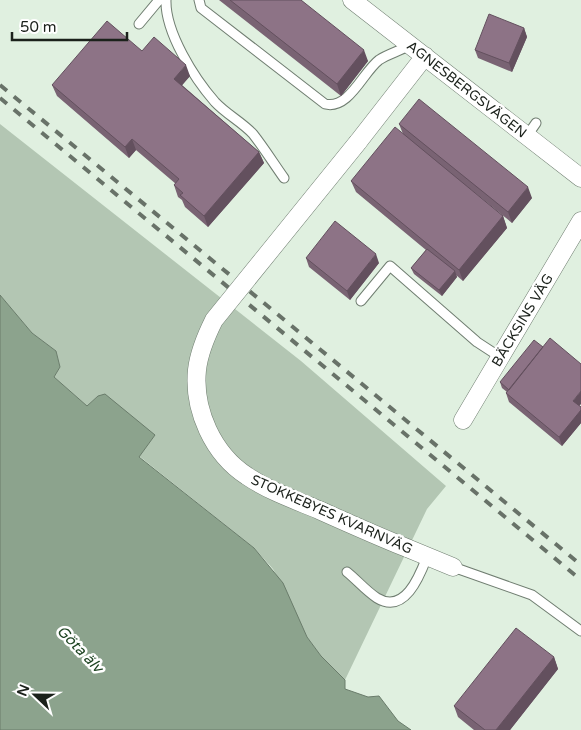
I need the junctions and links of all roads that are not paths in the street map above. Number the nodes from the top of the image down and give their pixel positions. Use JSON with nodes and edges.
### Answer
{"nodes":[{"id":1,"x":159,"y":0,"type":"edge"},
{"id":2,"x":166,"y":0,"type":"edge"},
{"id":3,"x":199,"y":0,"type":"edge"},
{"id":4,"x":352,"y":0,"type":"edge"},
{"id":5,"x":139,"y":24,"type":"dead end"},
{"id":6,"x":410,"y":45,"type":"junction"},
{"id":7,"x":425,"y":56,"type":"junction"},
{"id":8,"x":284,"y":178,"type":"dead end"},
{"id":9,"x":581,"y":178,"type":"edge"},
{"id":10,"x":581,"y":221,"type":"edge"},
{"id":11,"x":361,"y":301,"type":"dead end"},
{"id":12,"x":500,"y":357,"type":"junction"},
{"id":13,"x":463,"y":420,"type":"dead end"},
{"id":14,"x":427,"y":557,"type":"junction"},
{"id":15,"x":453,"y":568,"type":"joint"},
{"id":16,"x":347,"y":572,"type":"dead end"},
{"id":17,"x":581,"y":631,"type":"edge"}],
"edges":[{"from":1,"to":5,"type":"lane"},
{"from":2,"to":8,"type":"lane"},
{"from":3,"to":6,"type":"lane"},
{"from":4,"to":6,"type":"street","name":"AGNESBERGSVÄGEN"},
{"from":6,"to":7,"type":"street","name":"AGNESBERGSVÄGEN"},
{"from":7,"to":9,"type":"street","name":"AGNESBERGSVÄGEN"},
{"from":7,"to":14,"type":"street","name":"STOKKEBYES KVARNVÄG","bridge":true},
{"from":10,"to":12,"type":"street","name":"BÄCKSINS VÄG"},
{"from":11,"to":12,"type":"lane"},
{"from":12,"to":13,"type":"street","name":"BÄCKSINS VÄG"},
{"from":14,"to":15,"type":"street","name":"STOKKEBYES KVARNVÄG"},
{"from":14,"to":16,"type":"lane"},
{"from":15,"to":17,"type":"lane","name":"STOKKEBYES KVARNVÄG"}]}
